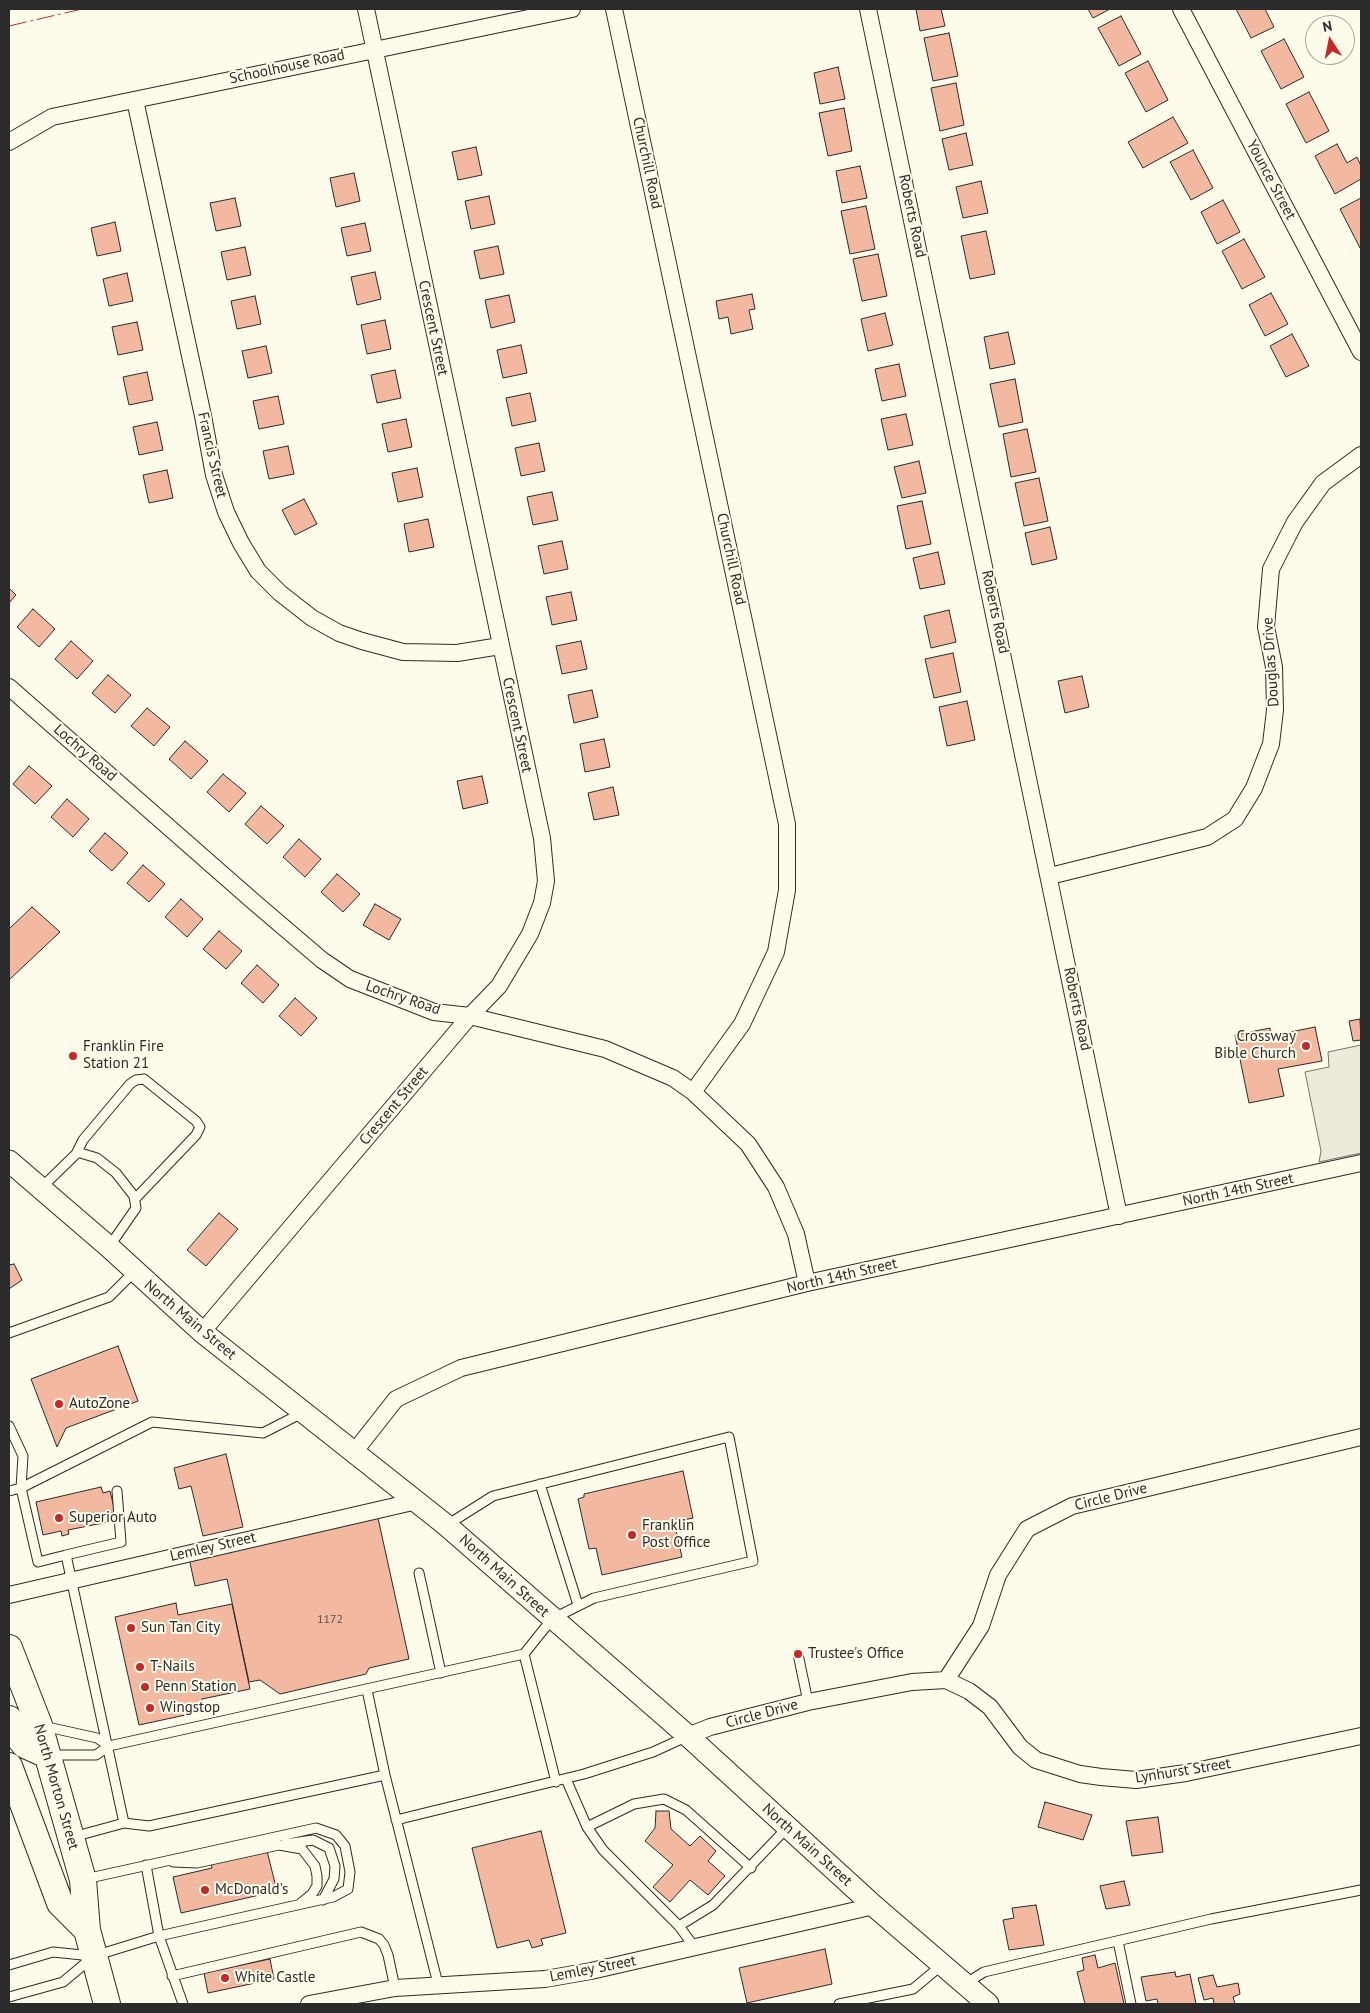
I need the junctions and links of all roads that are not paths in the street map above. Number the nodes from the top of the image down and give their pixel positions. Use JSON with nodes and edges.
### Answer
{"nodes":[{"id":1,"x":366,"y":9,"type":"edge"},
{"id":2,"x":572,"y":9,"type":"edge"},
{"id":3,"x":614,"y":9,"type":"edge"},
{"id":4,"x":868,"y":9,"type":"edge"},
{"id":5,"x":1181,"y":9,"type":"edge"},
{"id":6,"x":374,"y":48,"type":"junction"},
{"id":7,"x":135,"y":100,"type":"junction"},
{"id":8,"x":9,"y":142,"type":"edge"},
{"id":9,"x":1361,"y":352,"type":"edge"},
{"id":10,"x":1361,"y":455,"type":"edge"},
{"id":11,"x":500,"y":646,"type":"junction"},
{"id":12,"x":9,"y":687,"type":"edge"},
{"id":13,"x":1050,"y":876,"type":"junction"},
{"id":14,"x":470,"y":1016,"type":"junction"},
{"id":15,"x":693,"y":1092,"type":"junction"},
{"id":16,"x":77,"y":1152,"type":"junction"},
{"id":17,"x":9,"y":1161,"type":"edge"},
{"id":18,"x":1361,"y":1163,"type":"edge"},
{"id":19,"x":41,"y":1188,"type":"junction"},
{"id":20,"x":135,"y":1199,"type":"junction"},
{"id":21,"x":1119,"y":1216,"type":"junction"},
{"id":22,"x":109,"y":1247,"type":"junction"},
{"id":23,"x":134,"y":1272,"type":"junction"},
{"id":24,"x":807,"y":1283,"type":"junction"},
{"id":25,"x":202,"y":1332,"type":"junction"},
{"id":26,"x":9,"y":1333,"type":"edge"},
{"id":27,"x":302,"y":1412,"type":"junction"},
{"id":28,"x":9,"y":1426,"type":"edge"},
{"id":29,"x":1361,"y":1437,"type":"edge"},
{"id":30,"x":355,"y":1452,"type":"junction"},
{"id":31,"x":540,"y":1484,"type":"junction"},
{"id":32,"x":21,"y":1488,"type":"junction"},
{"id":33,"x":9,"y":1491,"type":"edge"},
{"id":34,"x":117,"y":1491,"type":"dead end"},
{"id":35,"x":417,"y":1501,"type":"junction"},
{"id":36,"x":446,"y":1525,"type":"junction"},
{"id":37,"x":66,"y":1555,"type":"junction"},
{"id":38,"x":419,"y":1573,"type":"dead end"},
{"id":39,"x":72,"y":1579,"type":"junction"},
{"id":40,"x":9,"y":1595,"type":"edge"},
{"id":41,"x":578,"y":1605,"type":"junction"},
{"id":42,"x":552,"y":1619,"type":"junction"},
{"id":43,"x":9,"y":1648,"type":"edge"},
{"id":44,"x":524,"y":1654,"type":"junction"},
{"id":45,"x":798,"y":1654,"type":"dead end"},
{"id":46,"x":441,"y":1673,"type":"junction"},
{"id":47,"x":946,"y":1680,"type":"junction"},
{"id":48,"x":367,"y":1690,"type":"junction"},
{"id":49,"x":808,"y":1702,"type":"junction"},
{"id":50,"x":9,"y":1719,"type":"edge"},
{"id":51,"x":39,"y":1725,"type":"junction"},
{"id":52,"x":688,"y":1736,"type":"junction"},
{"id":53,"x":1361,"y":1736,"type":"edge"},
{"id":54,"x":109,"y":1746,"type":"junction"},
{"id":55,"x":47,"y":1755,"type":"junction"},
{"id":56,"x":9,"y":1766,"type":"edge"},
{"id":57,"x":385,"y":1775,"type":"junction"},
{"id":58,"x":566,"y":1779,"type":"junction"},
{"id":59,"x":556,"y":1782,"type":"junction"},
{"id":60,"x":396,"y":1820,"type":"junction"},
{"id":61,"x":124,"y":1823,"type":"junction"},
{"id":62,"x":588,"y":1827,"type":"junction"},
{"id":63,"x":787,"y":1828,"type":"junction"},
{"id":64,"x":71,"y":1837,"type":"junction"},
{"id":65,"x":279,"y":1845,"type":"junction"},
{"id":66,"x":160,"y":1862,"type":"junction"},
{"id":67,"x":146,"y":1865,"type":"junction"},
{"id":68,"x":751,"y":1868,"type":"junction"},
{"id":69,"x":83,"y":1880,"type":"junction"},
{"id":70,"x":1361,"y":1890,"type":"edge"},
{"id":71,"x":323,"y":1900,"type":"junction"},
{"id":72,"x":299,"y":1905,"type":"junction"},
{"id":73,"x":874,"y":1906,"type":"junction"},
{"id":74,"x":679,"y":1926,"type":"junction"},
{"id":75,"x":88,"y":1930,"type":"junction"},
{"id":76,"x":159,"y":1936,"type":"junction"},
{"id":77,"x":1118,"y":1941,"type":"junction"},
{"id":78,"x":695,"y":1948,"type":"junction"},
{"id":79,"x":94,"y":1956,"type":"junction"},
{"id":80,"x":943,"y":1964,"type":"junction"},
{"id":81,"x":9,"y":1965,"type":"edge"},
{"id":82,"x":172,"y":1976,"type":"junction"},
{"id":83,"x":438,"y":1984,"type":"junction"},
{"id":84,"x":965,"y":1984,"type":"junction"},
{"id":85,"x":395,"y":1988,"type":"junction"},
{"id":86,"x":9,"y":1997,"type":"edge"},
{"id":87,"x":365,"y":1998,"type":"edge"},
{"id":88,"x":107,"y":2004,"type":"edge"},
{"id":89,"x":183,"y":2004,"type":"edge"},
{"id":90,"x":308,"y":2004,"type":"edge"},
{"id":91,"x":839,"y":2004,"type":"edge"},
{"id":92,"x":988,"y":2004,"type":"edge"},
{"id":93,"x":1132,"y":2004,"type":"edge"}],
"edges":[{"from":1,"to":6,"type":"street","name":"Crescent Street"},
{"from":2,"to":6,"type":"street","name":"Schoolhouse Road"},
{"from":3,"to":15,"type":"street","name":"Churchill Road"},
{"from":4,"to":13,"type":"street","name":"Roberts Road"},
{"from":5,"to":9,"type":"street","name":"Younce Street"},
{"from":6,"to":7,"type":"street","name":"Schoolhouse Road"},
{"from":6,"to":11,"type":"street","name":"Crescent Street"},
{"from":7,"to":8,"type":"street","name":"Schoolhouse Road"},
{"from":7,"to":11,"type":"street","name":"Francis Street"},
{"from":10,"to":13,"type":"street","name":"Douglas Drive"},
{"from":11,"to":14,"type":"street","name":"Crescent Street"},
{"from":12,"to":14,"type":"street","name":"Lochry Road"},
{"from":13,"to":21,"type":"street","name":"Roberts Road"},
{"from":14,"to":15,"type":"street","name":"Lochry Road"},
{"from":14,"to":25,"type":"street","name":"Crescent Street"},
{"from":15,"to":24,"type":"street","name":"Lochry Road"},
{"from":16,"to":19,"type":"lane"},
{"from":16,"to":20,"type":"lane"},
{"from":16,"to":20,"type":"lane"},
{"from":17,"to":19,"type":"street","name":"North Main Street"},
{"from":18,"to":21,"type":"street","name":"North 14th Street"},
{"from":19,"to":22,"type":"street","name":"North Main Street"},
{"from":20,"to":22,"type":"lane"},
{"from":21,"to":24,"type":"street","name":"North 14th Street"},
{"from":22,"to":23,"type":"street","name":"North Main Street"},
{"from":23,"to":25,"type":"street","name":"North Main Street"},
{"from":23,"to":26,"type":"lane"},
{"from":24,"to":30,"type":"street","name":"North 14th Street"},
{"from":25,"to":27,"type":"street","name":"North Main Street"},
{"from":27,"to":30,"type":"street","name":"North Main Street"},
{"from":27,"to":32,"type":"lane"},
{"from":28,"to":32,"type":"lane"},
{"from":29,"to":47,"type":"street","name":"Circle Drive"},
{"from":30,"to":35,"type":"street","name":"North Main Street"},
{"from":31,"to":36,"type":"lane"},
{"from":31,"to":41,"type":"lane"},
{"from":31,"to":41,"type":"lane"},
{"from":32,"to":33,"type":"lane"},
{"from":32,"to":37,"type":"lane"},
{"from":34,"to":37,"type":"lane"},
{"from":35,"to":36,"type":"street","name":"North Main Street"},
{"from":35,"to":39,"type":"street","name":"Lemley Street"},
{"from":36,"to":42,"type":"street","name":"North Main Street"},
{"from":37,"to":39,"type":"lane"},
{"from":38,"to":46,"type":"lane"},
{"from":39,"to":40,"type":"street","name":"Lemley Street"},
{"from":39,"to":54,"type":"lane"},
{"from":41,"to":42,"type":"lane"},
{"from":42,"to":44,"type":"lane"},
{"from":42,"to":52,"type":"street","name":"North Main Street"},
{"from":43,"to":51,"type":"main road","name":"North Morton Street"},
{"from":44,"to":46,"type":"lane"},
{"from":44,"to":59,"type":"lane"},
{"from":45,"to":49,"type":"lane"},
{"from":46,"to":48,"type":"lane"},
{"from":47,"to":49,"type":"street","name":"Circle Drive"},
{"from":47,"to":53,"type":"street","name":"Lynhurst Street"},
{"from":48,"to":54,"type":"lane"},
{"from":48,"to":57,"type":"lane"},
{"from":49,"to":52,"type":"street","name":"Circle Drive"},
{"from":50,"to":55,"type":"main road"},
{"from":51,"to":54,"type":"lane"},
{"from":51,"to":55,"type":"main road","name":"North Morton Street"},
{"from":52,"to":58,"type":"lane"},
{"from":52,"to":63,"type":"street","name":"North Main Street"},
{"from":54,"to":55,"type":"lane"},
{"from":54,"to":61,"type":"lane"},
{"from":55,"to":64,"type":"main road","name":"North Morton Street"},
{"from":56,"to":75,"type":"main road"},
{"from":57,"to":60,"type":"lane"},
{"from":57,"to":61,"type":"lane"},
{"from":58,"to":59,"type":"lane"},
{"from":58,"to":62,"type":"lane"},
{"from":59,"to":60,"type":"lane"},
{"from":60,"to":83,"type":"lane"},
{"from":61,"to":64,"type":"lane"},
{"from":62,"to":68,"type":"lane"},
{"from":62,"to":74,"type":"lane"},
{"from":63,"to":68,"type":"lane"},
{"from":63,"to":73,"type":"street","name":"North Main Street"},
{"from":64,"to":69,"type":"main road","name":"North Morton Street"},
{"from":65,"to":66,"type":"lane"},
{"from":65,"to":71,"type":"lane"},
{"from":65,"to":72,"type":"lane"},
{"from":66,"to":67,"type":"lane"},
{"from":66,"to":71,"type":"lane"},
{"from":67,"to":69,"type":"lane"},
{"from":67,"to":76,"type":"lane"},
{"from":68,"to":74,"type":"lane"},
{"from":69,"to":75,"type":"main road","name":"North Morton Street"},
{"from":70,"to":77,"type":"lane"},
{"from":71,"to":72,"type":"lane"},
{"from":72,"to":76,"type":"lane"},
{"from":73,"to":78,"type":"street","name":"Lemley Street"},
{"from":73,"to":80,"type":"street","name":"North Main Street"},
{"from":74,"to":78,"type":"lane"},
{"from":75,"to":79,"type":"main road","name":"North Morton Street"},
{"from":76,"to":79,"type":"lane"},
{"from":76,"to":82,"type":"lane"},
{"from":77,"to":84,"type":"lane"},
{"from":77,"to":93,"type":"lane"},
{"from":78,"to":83,"type":"street","name":"Lemley Street"},
{"from":79,"to":81,"type":"lane"},
{"from":79,"to":86,"type":"lane"},
{"from":79,"to":88,"type":"main road","name":"North Morton Street"},
{"from":80,"to":84,"type":"street","name":"North Main Street"},
{"from":80,"to":91,"type":"lane"},
{"from":82,"to":85,"type":"lane"},
{"from":82,"to":89,"type":"lane"},
{"from":83,"to":85,"type":"street","name":"Lemley Street"},
{"from":84,"to":92,"type":"street","name":"North Main Street"},
{"from":85,"to":87,"type":"street","name":"Lemley Street"},
{"from":87,"to":90,"type":"street","name":"Lemley Street"}]}
